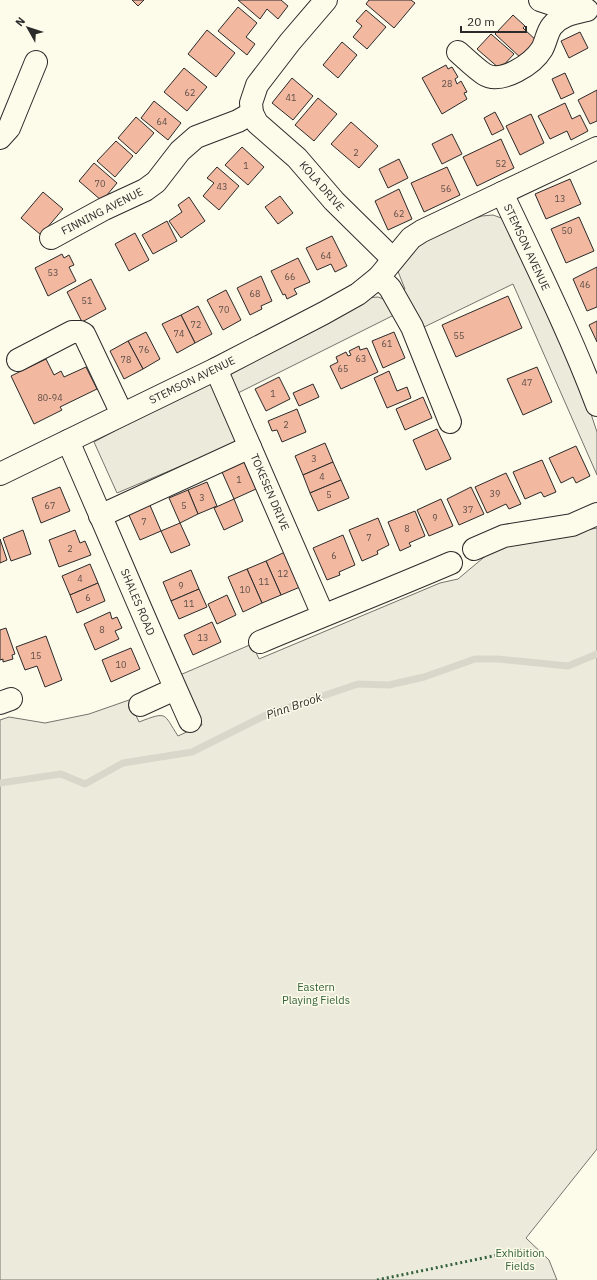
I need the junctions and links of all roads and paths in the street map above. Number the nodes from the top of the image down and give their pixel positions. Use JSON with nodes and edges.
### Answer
{"nodes":[{"id":1,"x":326,"y":0,"type":"edge"},
{"id":2,"x":540,"y":0,"type":"edge"},
{"id":3,"x":592,"y":12,"type":"edge"},
{"id":4,"x":458,"y":52,"type":"dead end"},
{"id":5,"x":36,"y":62,"type":"dead end"},
{"id":6,"x":252,"y":113,"type":"junction"},
{"id":7,"x":0,"y":138,"type":"edge"},
{"id":8,"x":597,"y":148,"type":"edge"},
{"id":9,"x":502,"y":193,"type":"junction"},
{"id":10,"x":51,"y":238,"type":"dead end"},
{"id":11,"x":393,"y":258,"type":"junction"},
{"id":12,"x":379,"y":277,"type":"junction"},
{"id":13,"x":18,"y":360,"type":"dead end"},
{"id":14,"x":216,"y":369,"type":"junction"},
{"id":15,"x":591,"y":370,"type":"edge"},
{"id":16,"x":597,"y":405,"type":"edge"},
{"id":17,"x":122,"y":414,"type":"junction"},
{"id":18,"x":450,"y":422,"type":"dead end"},
{"id":19,"x":68,"y":441,"type":"junction"},
{"id":20,"x":250,"y":447,"type":"junction"},
{"id":21,"x":0,"y":474,"type":"edge"},
{"id":22,"x":597,"y":514,"type":"edge"},
{"id":23,"x":100,"y":516,"type":"junction"},
{"id":24,"x":474,"y":549,"type":"dead end"},
{"id":25,"x":452,"y":563,"type":"dead end"},
{"id":26,"x":322,"y":615,"type":"junction"},
{"id":27,"x":260,"y":642,"type":"dead end"},
{"id":28,"x":175,"y":689,"type":"junction"},
{"id":29,"x":140,"y":705,"type":"dead end"},
{"id":30,"x":190,"y":721,"type":"dead end"}],
"edges":[{"from":1,"to":6,"type":"street"},
{"from":2,"to":3,"type":"street"},
{"from":3,"to":4,"type":"street"},
{"from":5,"to":7,"type":"street"},
{"from":6,"to":10,"type":"street","name":"FINNING AVENUE"},
{"from":6,"to":11,"type":"street","name":"KOLA DRIVE"},
{"from":8,"to":9,"type":"street"},
{"from":9,"to":11,"type":"street","name":"STEMSON AVENUE"},
{"from":9,"to":15,"type":"street","name":"STEMSON AVENUE"},
{"from":11,"to":12,"type":"street","name":"STEMSON AVENUE"},
{"from":12,"to":14,"type":"street","name":"STEMSON AVENUE"},
{"from":12,"to":18,"type":"street"},
{"from":13,"to":17,"type":"street"},
{"from":14,"to":17,"type":"street","name":"STEMSON AVENUE"},
{"from":14,"to":20,"type":"street","name":"TOKESEN DRIVE"},
{"from":15,"to":16,"type":"street","name":"STEMSON AVENUE"},
{"from":17,"to":19,"type":"street","name":"STEMSON AVENUE"},
{"from":19,"to":21,"type":"street","name":"STEMSON AVENUE"},
{"from":19,"to":23,"type":"street","name":"SHALES ROAD"},
{"from":20,"to":23,"type":"street"},
{"from":20,"to":26,"type":"street","name":"TOKESEN DRIVE"},
{"from":22,"to":24,"type":"street"},
{"from":23,"to":28,"type":"street","name":"SHALES ROAD"},
{"from":25,"to":26,"type":"street"},
{"from":26,"to":27,"type":"street"},
{"from":28,"to":29,"type":"street"},
{"from":28,"to":30,"type":"street","name":"SHALES ROAD"}]}
